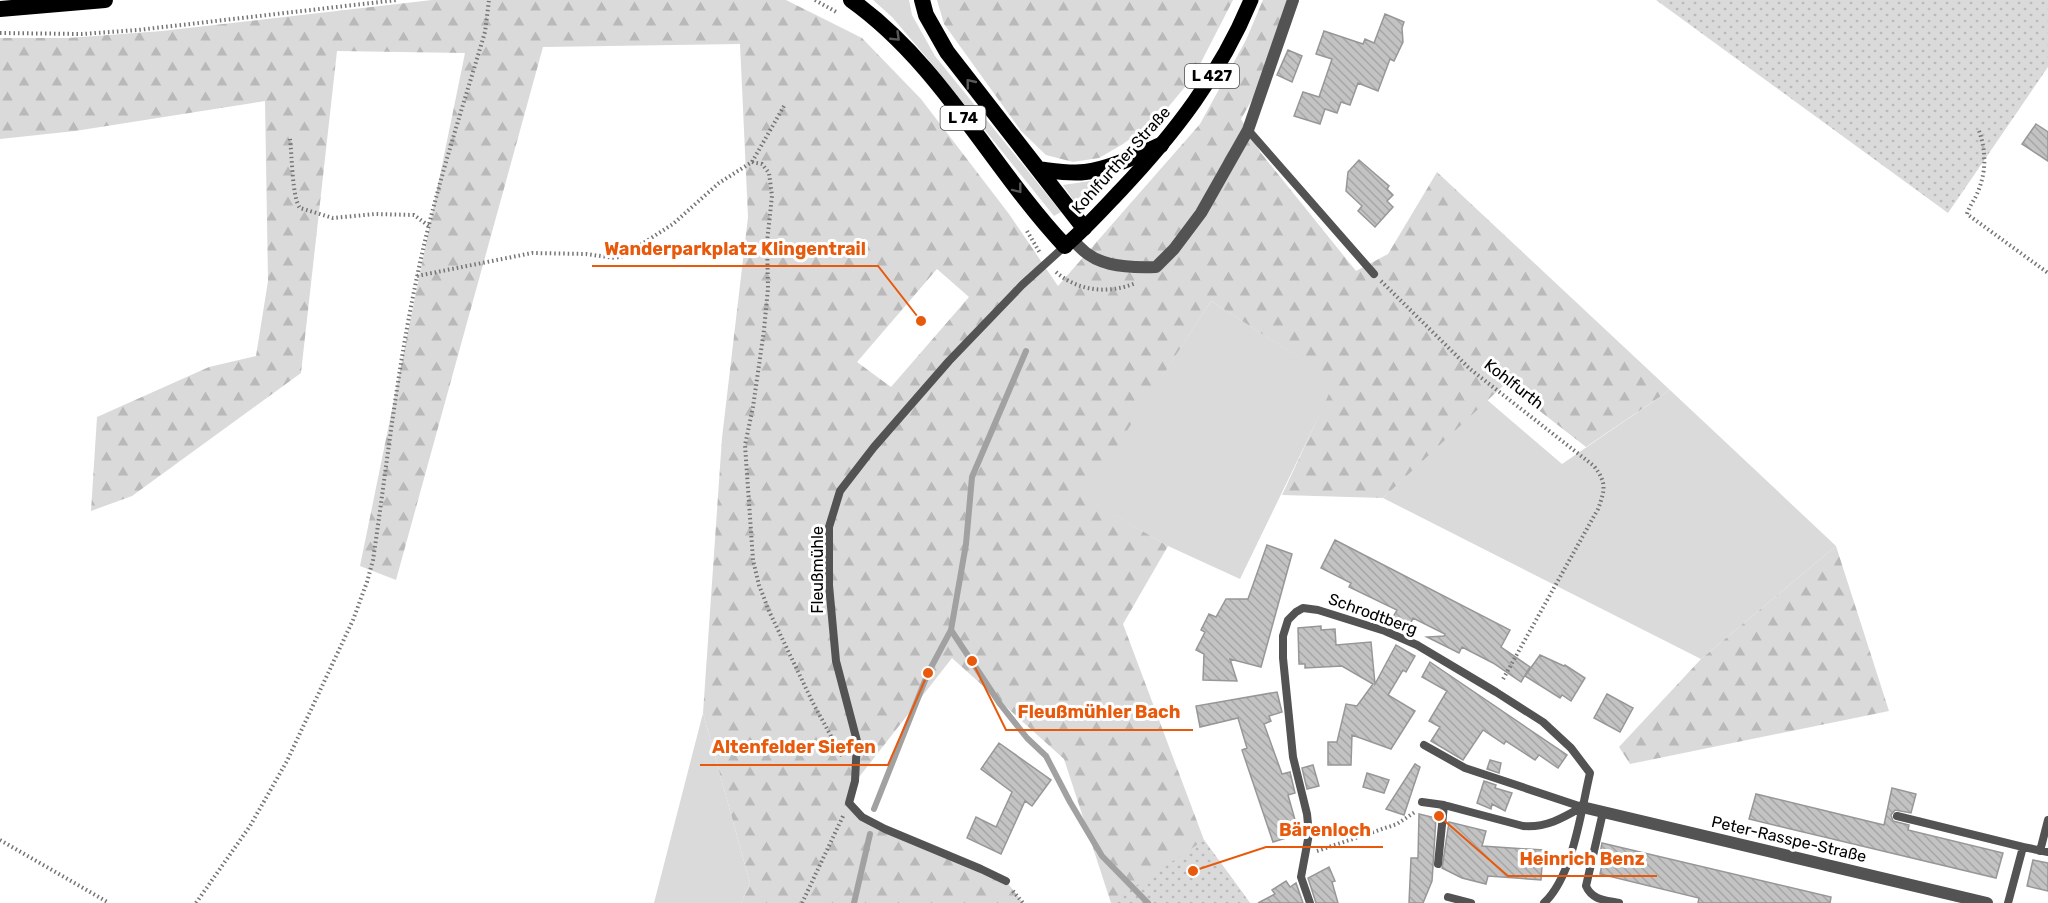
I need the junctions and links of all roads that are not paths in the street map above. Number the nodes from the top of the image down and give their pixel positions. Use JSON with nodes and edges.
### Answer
{"nodes":[{"id":1,"x":105,"y":0,"type":"edge"},
{"id":2,"x":851,"y":0,"type":"edge"},
{"id":3,"x":922,"y":0,"type":"edge"},
{"id":4,"x":1251,"y":0,"type":"edge"},
{"id":5,"x":1293,"y":0,"type":"edge"},
{"id":6,"x":0,"y":9,"type":"edge"},
{"id":7,"x":1248,"y":130,"type":"junction"},
{"id":8,"x":1161,"y":145,"type":"junction"},
{"id":9,"x":1038,"y":169,"type":"junction"},
{"id":10,"x":1074,"y":238,"type":"junction"},
{"id":11,"x":1374,"y":274,"type":"road end"},
{"id":12,"x":1424,"y":744,"type":"dead end"},
{"id":13,"x":1422,"y":802,"type":"road end"},
{"id":14,"x":1444,"y":806,"type":"junction"},
{"id":15,"x":1582,"y":807,"type":"junction"},
{"id":16,"x":1603,"y":812,"type":"junction"},
{"id":17,"x":1897,"y":816,"type":"dead end"},
{"id":18,"x":2048,"y":820,"type":"edge"},
{"id":19,"x":2023,"y":846,"type":"junction"},
{"id":20,"x":2044,"y":851,"type":"edge"},
{"id":21,"x":1438,"y":864,"type":"dead end"},
{"id":22,"x":1006,"y":881,"type":"dead end"},
{"id":23,"x":1448,"y":897,"type":"dead end"},
{"id":24,"x":1310,"y":903,"type":"edge"},
{"id":25,"x":1472,"y":903,"type":"edge"},
{"id":26,"x":1544,"y":903,"type":"edge"},
{"id":27,"x":1619,"y":903,"type":"edge"},
{"id":28,"x":1987,"y":903,"type":"edge"},
{"id":29,"x":2008,"y":903,"type":"edge"}],
"edges":[{"from":1,"to":6,"type":"highway"},
{"from":2,"to":10,"type":"highway","number":"L 74","one_way":true},
{"from":9,"to":3,"type":"highway","number":"L 74","one_way":true},
{"from":4,"to":8,"type":"main road","name":"Kohlfurther Straße","number":"L 427"},
{"from":5,"to":7,"type":"street"},
{"from":7,"to":10,"type":"street"},
{"from":7,"to":11,"type":"lane"},
{"from":8,"to":9,"type":"highway"},
{"from":8,"to":10,"type":"main road","name":"Kohlfurther Straße","number":"L 427"},
{"from":9,"to":10,"type":"highway","number":"L 74"},
{"from":10,"to":22,"type":"lane","name":"Fleußmühle"},
{"from":12,"to":15,"type":"lane"},
{"from":13,"to":14,"type":"lane"},
{"from":14,"to":15,"type":"lane"},
{"from":14,"to":21,"type":"lane"},
{"from":15,"to":16,"type":"street","name":"Peter-Rasspe-Straße"},
{"from":15,"to":24,"type":"lane","name":"Schrodtberg"},
{"from":15,"to":26,"type":"lane","name":"Schrodtberg"},
{"from":16,"to":27,"type":"lane"},
{"from":16,"to":28,"type":"street","name":"Peter-Rasspe-Straße"},
{"from":17,"to":19,"type":"lane"},
{"from":18,"to":20,"type":"lane"},
{"from":19,"to":20,"type":"lane"},
{"from":19,"to":29,"type":"lane"},
{"from":23,"to":25,"type":"lane"}]}
